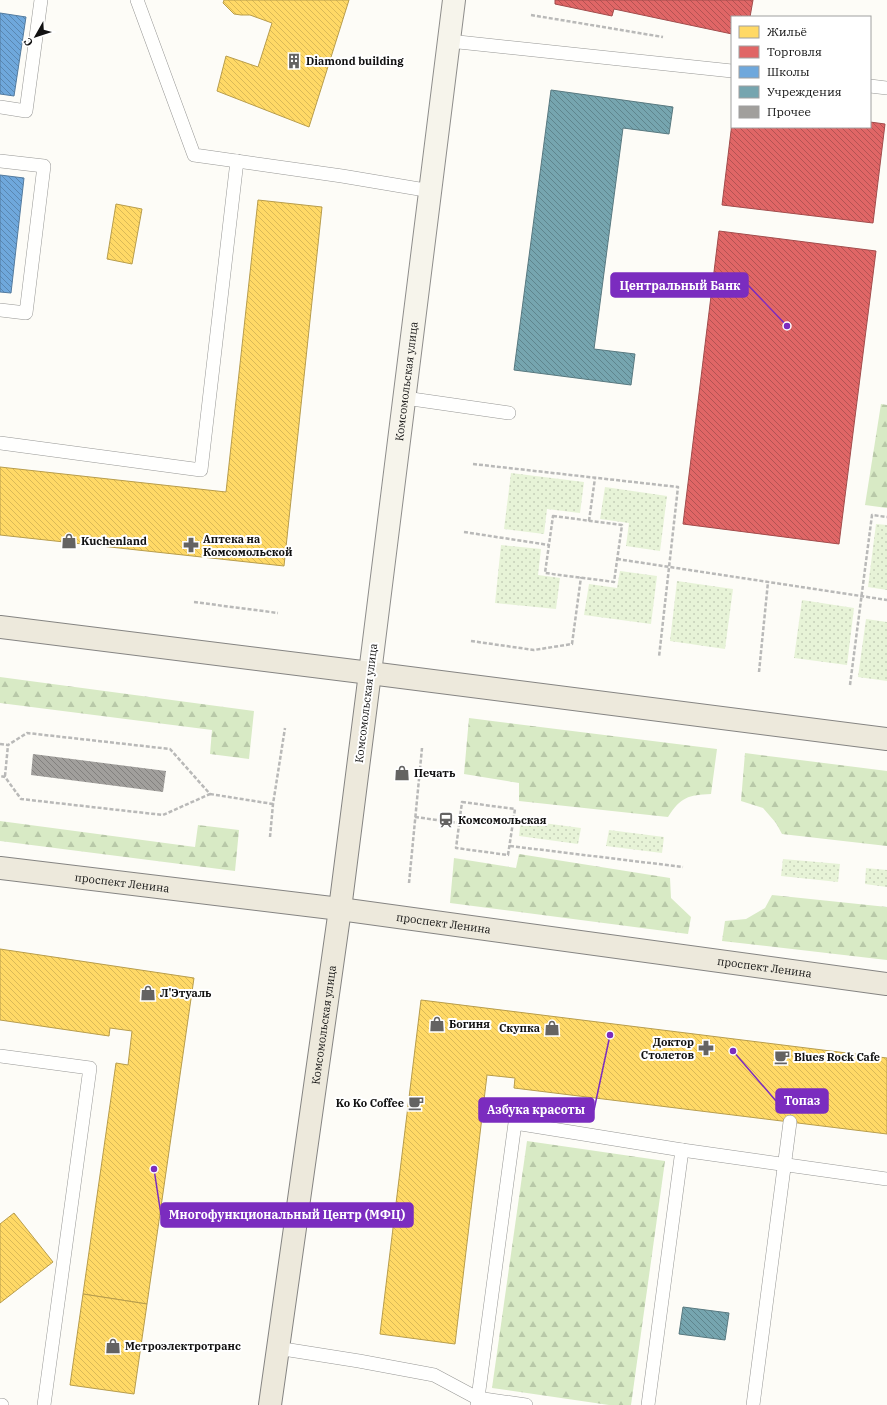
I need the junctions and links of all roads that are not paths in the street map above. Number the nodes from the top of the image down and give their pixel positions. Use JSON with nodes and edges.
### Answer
{"nodes":[{"id":1,"x":41,"y":0,"type":"edge"},
{"id":2,"x":137,"y":0,"type":"edge"},
{"id":3,"x":454,"y":0,"type":"edge"},
{"id":4,"x":449,"y":41,"type":"junction"},
{"id":5,"x":731,"y":71,"type":"edge"},
{"id":6,"x":871,"y":86,"type":"edge"},
{"id":7,"x":887,"y":88,"type":"edge"},
{"id":8,"x":0,"y":107,"type":"edge"},
{"id":9,"x":0,"y":161,"type":"edge"},
{"id":10,"x":237,"y":161,"type":"junction"},
{"id":11,"x":431,"y":190,"type":"junction"},
{"id":12,"x":0,"y":310,"type":"edge"},
{"id":13,"x":405,"y":398,"type":"junction"},
{"id":14,"x":509,"y":413,"type":"dead end"},
{"id":15,"x":0,"y":443,"type":"edge"},
{"id":16,"x":0,"y":628,"type":"edge"},
{"id":17,"x":370,"y":673,"type":"junction"},
{"id":18,"x":887,"y":739,"type":"edge"},
{"id":19,"x":0,"y":868,"type":"edge"},
{"id":20,"x":340,"y":909,"type":"junction"},
{"id":21,"x":887,"y":984,"type":"edge"},
{"id":22,"x":0,"y":1056,"type":"edge"},
{"id":23,"x":790,"y":1122,"type":"dead end"},
{"id":24,"x":682,"y":1150,"type":"junction"},
{"id":25,"x":785,"y":1165,"type":"junction"},
{"id":26,"x":887,"y":1179,"type":"edge"},
{"id":27,"x":277,"y":1348,"type":"junction"},
{"id":28,"x":477,"y":1402,"type":"edge"},
{"id":29,"x":44,"y":1405,"type":"edge"},
{"id":30,"x":270,"y":1405,"type":"edge"},
{"id":31,"x":526,"y":1405,"type":"edge"},
{"id":32,"x":648,"y":1405,"type":"edge"},
{"id":33,"x":753,"y":1405,"type":"edge"}],
"edges":[{"from":1,"to":8,"type":"lane"},
{"from":2,"to":10,"type":"lane"},
{"from":3,"to":4,"type":"main road","name":"Комсомольская улица"},
{"from":4,"to":5,"type":"lane"},
{"from":4,"to":11,"type":"main road","name":"Комсомольская улица"},
{"from":6,"to":7,"type":"lane"},
{"from":9,"to":12,"type":"lane"},
{"from":10,"to":11,"type":"lane"},
{"from":10,"to":15,"type":"lane"},
{"from":11,"to":13,"type":"main road","name":"Комсомольская улица"},
{"from":13,"to":14,"type":"lane"},
{"from":13,"to":17,"type":"main road","name":"Комсомольская улица"},
{"from":16,"to":17,"type":"main road"},
{"from":17,"to":18,"type":"main road"},
{"from":17,"to":20,"type":"main road","name":"Комсомольская улица"},
{"from":19,"to":20,"type":"main road","name":"проспект Ленина"},
{"from":20,"to":21,"type":"main road","name":"проспект Ленина"},
{"from":20,"to":27,"type":"main road","name":"Комсомольская улица"},
{"from":22,"to":29,"type":"lane"},
{"from":23,"to":25,"type":"lane"},
{"from":24,"to":25,"type":"lane"},
{"from":24,"to":28,"type":"lane"},
{"from":24,"to":32,"type":"lane"},
{"from":25,"to":26,"type":"lane"},
{"from":25,"to":33,"type":"lane"},
{"from":27,"to":28,"type":"lane"},
{"from":27,"to":30,"type":"main road","name":"Комсомольская улица"},
{"from":28,"to":31,"type":"lane"}]}
